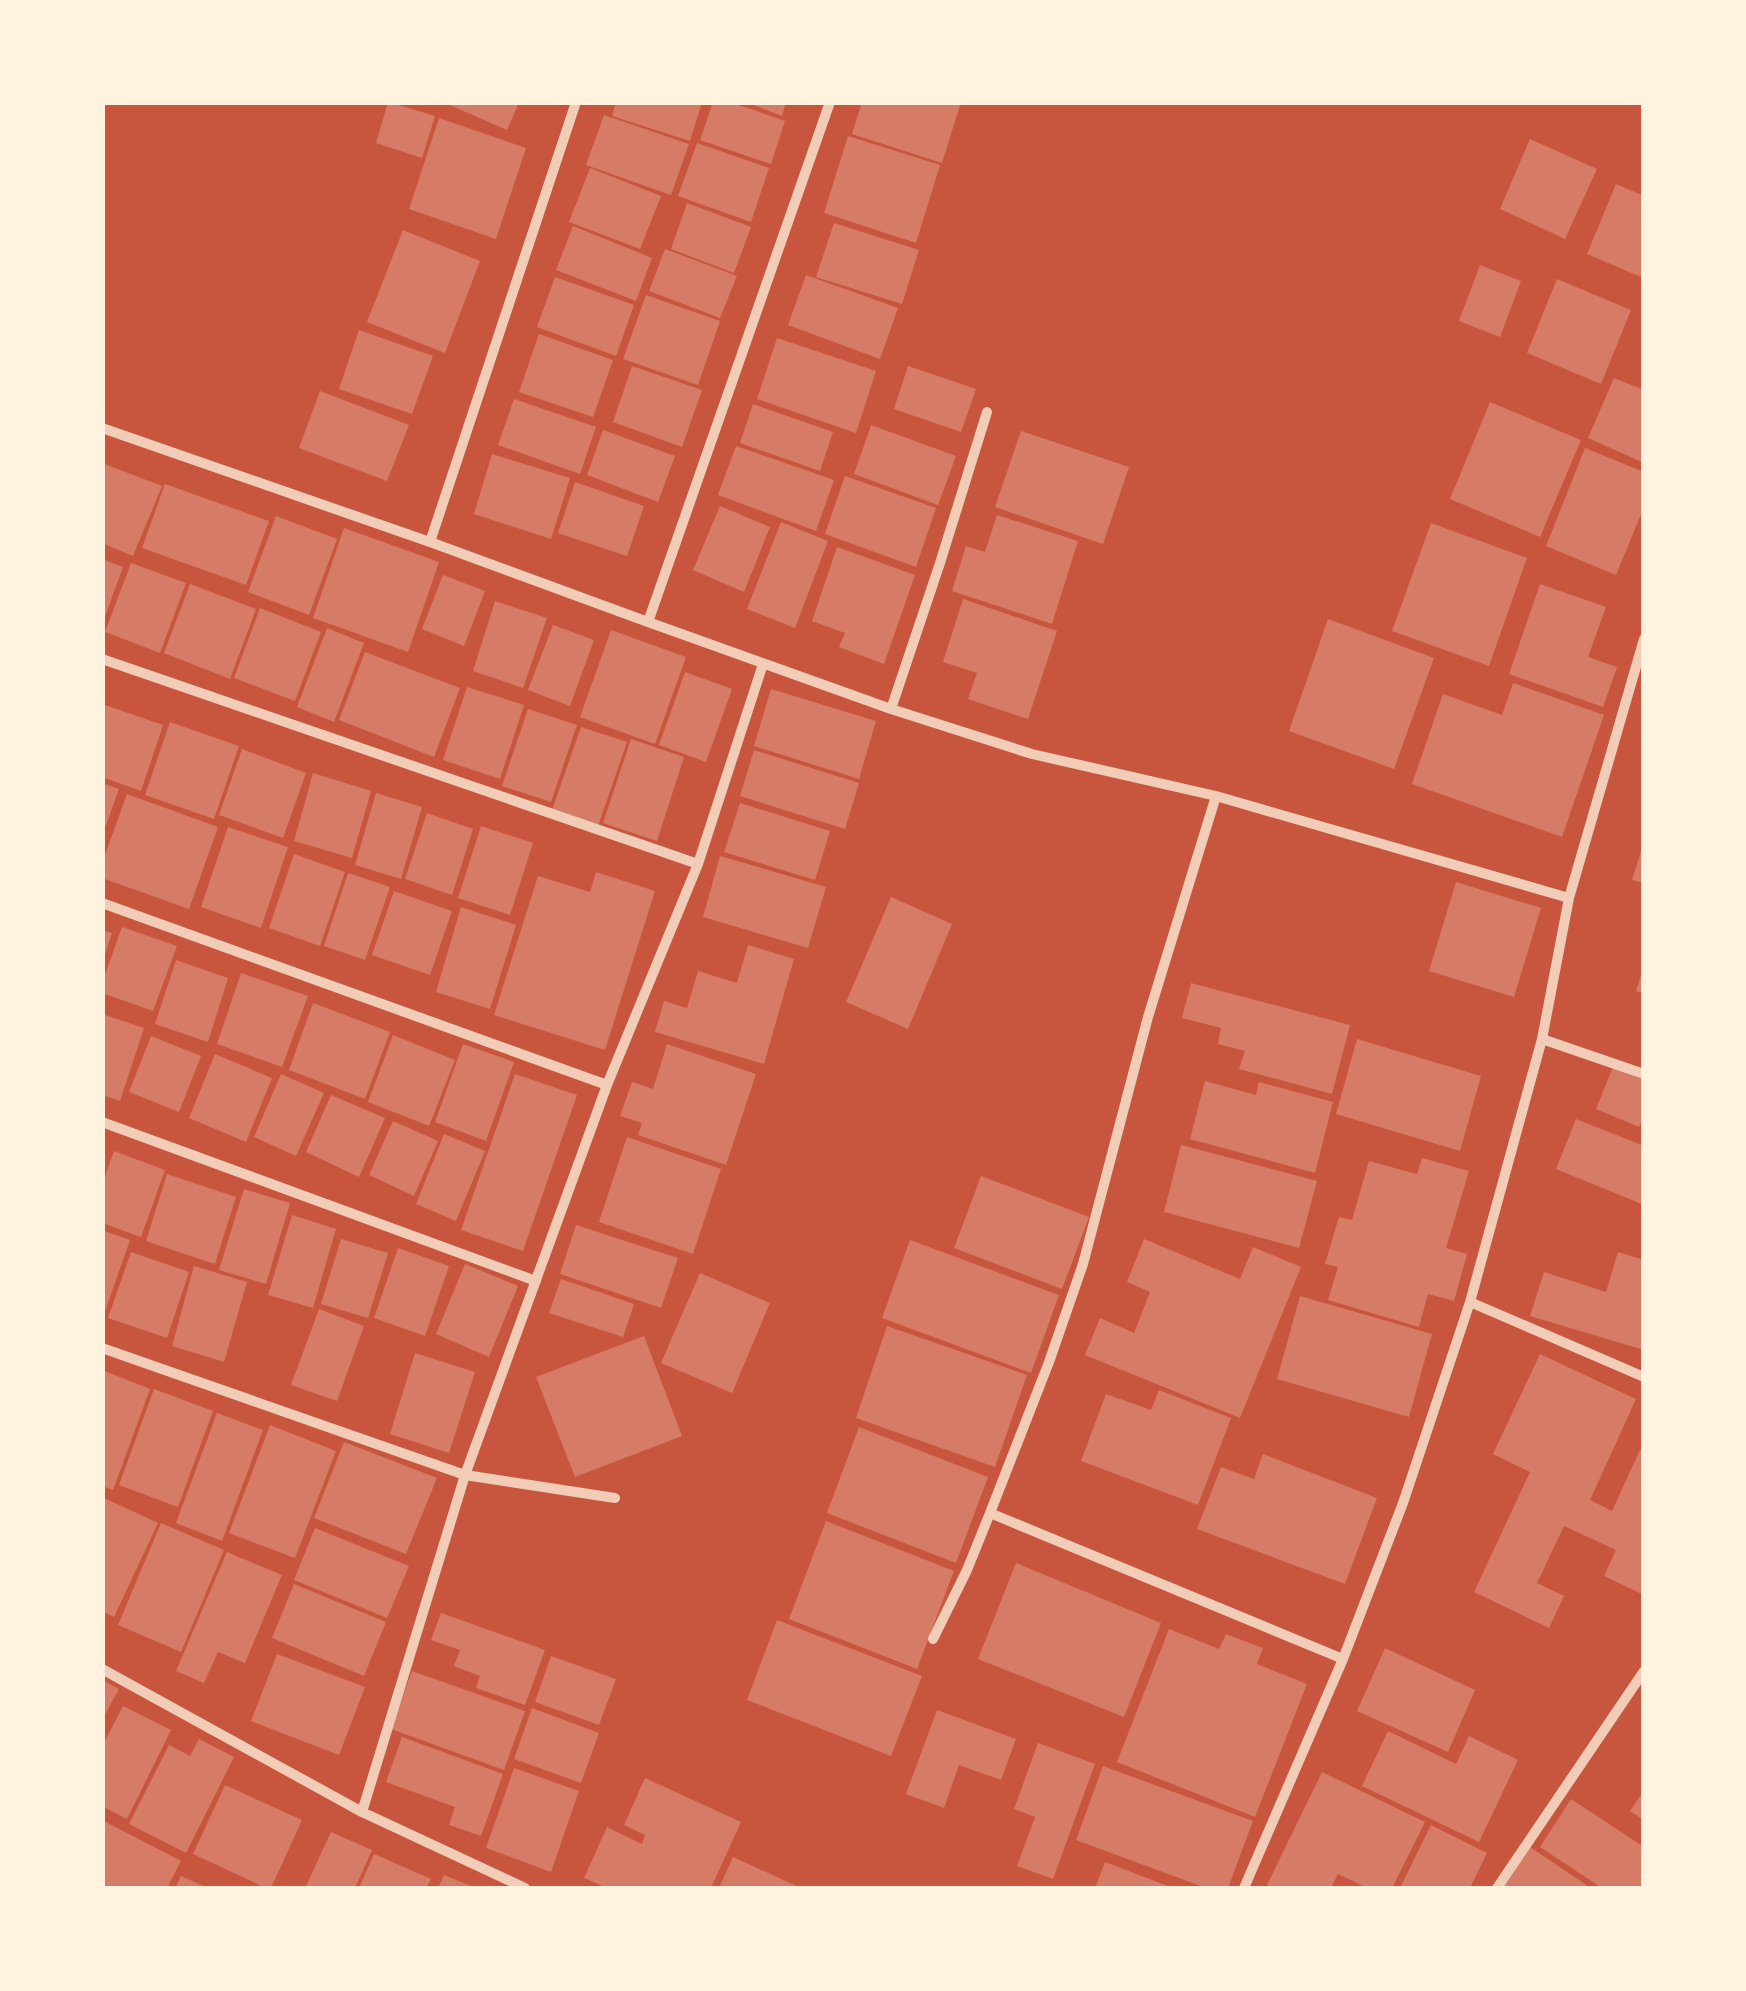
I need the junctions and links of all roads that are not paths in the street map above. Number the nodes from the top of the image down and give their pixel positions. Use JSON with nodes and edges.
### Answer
{"nodes":[{"id":1,"x":576,"y":102,"type":"edge"},
{"id":2,"x":830,"y":102,"type":"edge"},
{"id":3,"x":987,"y":412,"type":"dead end"},
{"id":4,"x":102,"y":428,"type":"edge"},
{"id":5,"x":430,"y":542,"type":"junction"},
{"id":6,"x":648,"y":622,"type":"junction"},
{"id":7,"x":1644,"y":639,"type":"edge"},
{"id":8,"x":102,"y":660,"type":"edge"},
{"id":9,"x":763,"y":664,"type":"junction"},
{"id":10,"x":891,"y":709,"type":"junction"},
{"id":11,"x":1216,"y":796,"type":"junction"},
{"id":12,"x":698,"y":864,"type":"junction"},
{"id":13,"x":1569,"y":898,"type":"junction"},
{"id":14,"x":102,"y":903,"type":"edge"},
{"id":15,"x":1542,"y":1039,"type":"junction"},
{"id":16,"x":1644,"y":1074,"type":"edge"},
{"id":17,"x":607,"y":1085,"type":"junction"},
{"id":18,"x":102,"y":1122,"type":"edge"},
{"id":19,"x":536,"y":1281,"type":"junction"},
{"id":20,"x":1470,"y":1302,"type":"junction"},
{"id":21,"x":102,"y":1348,"type":"edge"},
{"id":22,"x":1644,"y":1377,"type":"edge"},
{"id":23,"x":465,"y":1475,"type":"junction"},
{"id":24,"x":615,"y":1498,"type":"dead end"},
{"id":25,"x":990,"y":1514,"type":"junction"},
{"id":26,"x":934,"y":1639,"type":"dead end"},
{"id":27,"x":1344,"y":1658,"type":"junction"},
{"id":28,"x":102,"y":1669,"type":"edge"},
{"id":29,"x":1644,"y":1671,"type":"edge"},
{"id":30,"x":362,"y":1812,"type":"junction"},
{"id":31,"x":525,"y":1888,"type":"edge"},
{"id":32,"x":1244,"y":1888,"type":"edge"},
{"id":33,"x":1496,"y":1888,"type":"edge"}],
"edges":[{"from":1,"to":5,"type":"street"},
{"from":2,"to":6,"type":"street"},
{"from":3,"to":10,"type":"street"},
{"from":4,"to":5,"type":"street"},
{"from":5,"to":6,"type":"street"},
{"from":6,"to":9,"type":"street"},
{"from":7,"to":13,"type":"street"},
{"from":8,"to":12,"type":"street"},
{"from":9,"to":10,"type":"street"},
{"from":9,"to":12,"type":"street"},
{"from":10,"to":11,"type":"street"},
{"from":11,"to":13,"type":"street"},
{"from":11,"to":25,"type":"street"},
{"from":12,"to":17,"type":"street"},
{"from":13,"to":15,"type":"street"},
{"from":14,"to":17,"type":"street"},
{"from":15,"to":16,"type":"street"},
{"from":15,"to":20,"type":"street"},
{"from":17,"to":19,"type":"street"},
{"from":18,"to":19,"type":"street"},
{"from":19,"to":23,"type":"street"},
{"from":20,"to":22,"type":"street"},
{"from":20,"to":27,"type":"street"},
{"from":21,"to":23,"type":"street"},
{"from":23,"to":24,"type":"street"},
{"from":23,"to":30,"type":"street"},
{"from":25,"to":26,"type":"street"},
{"from":25,"to":27,"type":"street"},
{"from":27,"to":32,"type":"street"},
{"from":28,"to":30,"type":"street"},
{"from":29,"to":33,"type":"street"},
{"from":30,"to":31,"type":"street"}]}
